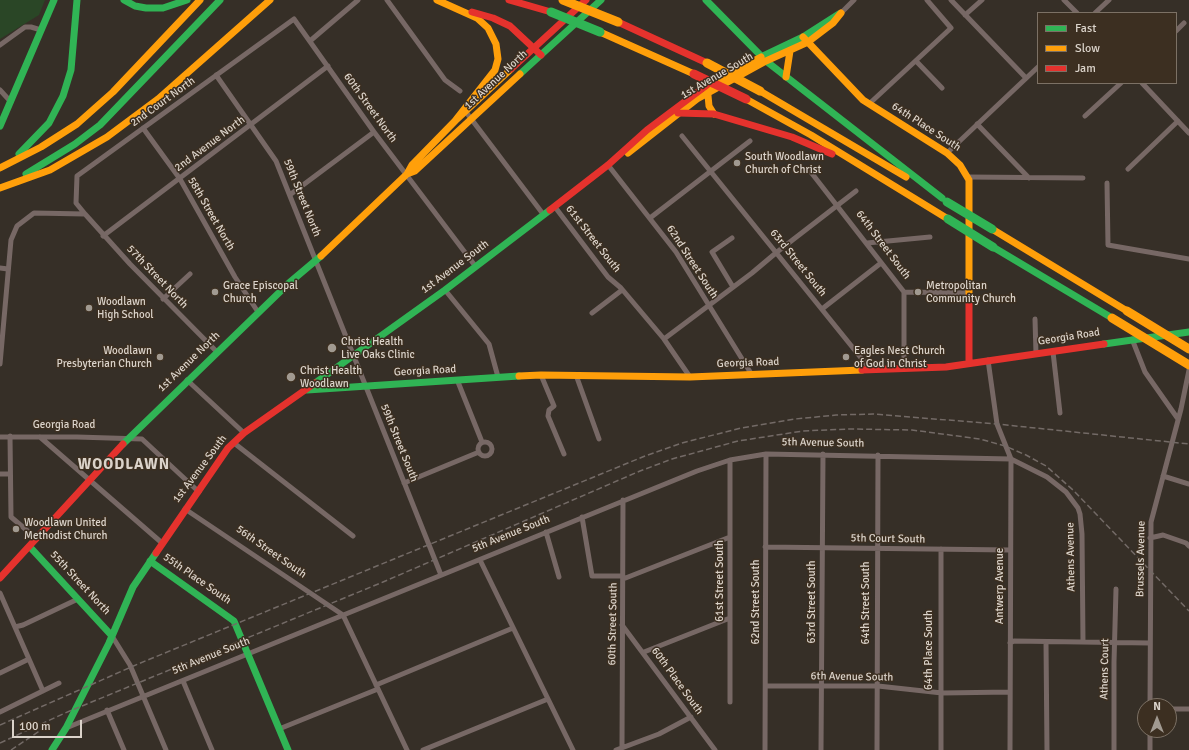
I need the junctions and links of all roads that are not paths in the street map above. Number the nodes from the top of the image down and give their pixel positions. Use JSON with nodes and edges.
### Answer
{"nodes":[{"id":1,"x":54,"y":0,"type":"edge"},
{"id":2,"x":77,"y":0,"type":"edge"},
{"id":3,"x":124,"y":0,"type":"edge"},
{"id":4,"x":187,"y":0,"type":"edge"},
{"id":5,"x":200,"y":0,"type":"edge"},
{"id":6,"x":220,"y":0,"type":"edge"},
{"id":7,"x":270,"y":0,"type":"edge"},
{"id":8,"x":278,"y":0,"type":"edge"},
{"id":9,"x":358,"y":0,"type":"edge"},
{"id":10,"x":437,"y":0,"type":"edge"},
{"id":11,"x":509,"y":0,"type":"edge"},
{"id":12,"x":520,"y":0,"type":"edge"},
{"id":13,"x":563,"y":0,"type":"edge"},
{"id":14,"x":576,"y":0,"type":"edge"},
{"id":15,"x":586,"y":0,"type":"edge"},
{"id":16,"x":601,"y":0,"type":"edge"},
{"id":17,"x":706,"y":0,"type":"edge"},
{"id":18,"x":854,"y":0,"type":"edge"},
{"id":19,"x":927,"y":0,"type":"edge"},
{"id":20,"x":951,"y":0,"type":"edge"},
{"id":21,"x":982,"y":0,"type":"edge"},
{"id":22,"x":1064,"y":0,"type":"edge"},
{"id":23,"x":1108,"y":0,"type":"edge"},
{"id":24,"x":389,"y":1,"type":"edge"},
{"id":25,"x":531,"y":5,"type":"junction"},
{"id":26,"x":458,"y":9,"type":"junction"},
{"id":27,"x":1075,"y":12,"type":"edge"},
{"id":28,"x":1096,"y":12,"type":"edge"},
{"id":29,"x":841,"y":13,"type":"joint"},
{"id":30,"x":965,"y":15,"type":"junction"},
{"id":31,"x":249,"y":17,"type":"junction"},
{"id":32,"x":294,"y":19,"type":"joint"},
{"id":33,"x":618,"y":22,"type":"junction"},
{"id":34,"x":1184,"y":23,"type":"dead end"},
{"id":35,"x":41,"y":30,"type":"junction"},
{"id":36,"x":1177,"y":30,"type":"edge"},
{"id":37,"x":805,"y":40,"type":"junction"},
{"id":38,"x":310,"y":41,"type":"junction"},
{"id":39,"x":0,"y":44,"type":"edge"},
{"id":40,"x":534,"y":48,"type":"junction"},
{"id":41,"x":790,"y":51,"type":"junction"},
{"id":42,"x":541,"y":55,"type":"junction"},
{"id":43,"x":763,"y":59,"type":"junction"},
{"id":44,"x":916,"y":61,"type":"junction"},
{"id":45,"x":328,"y":66,"type":"junction"},
{"id":46,"x":1037,"y":68,"type":"edge"},
{"id":47,"x":216,"y":75,"type":"junction"},
{"id":48,"x":786,"y":77,"type":"junction"},
{"id":49,"x":1026,"y":78,"type":"junction"},
{"id":50,"x":1120,"y":84,"type":"edge"},
{"id":51,"x":1143,"y":84,"type":"edge"},
{"id":52,"x":942,"y":88,"type":"dead end"},
{"id":53,"x":707,"y":89,"type":"junction"},
{"id":54,"x":0,"y":90,"type":"edge"},
{"id":55,"x":460,"y":91,"type":"dead end"},
{"id":56,"x":11,"y":102,"type":"junction"},
{"id":57,"x":869,"y":104,"type":"junction"},
{"id":58,"x":678,"y":113,"type":"junction"},
{"id":59,"x":714,"y":114,"type":"junction"},
{"id":60,"x":469,"y":115,"type":"junction"},
{"id":61,"x":1085,"y":116,"type":"dead end"},
{"id":62,"x":455,"y":121,"type":"junction"},
{"id":63,"x":1178,"y":121,"type":"junction"},
{"id":64,"x":977,"y":124,"type":"junction"},
{"id":65,"x":251,"y":125,"type":"junction"},
{"id":66,"x":0,"y":126,"type":"edge"},
{"id":67,"x":143,"y":128,"type":"junction"},
{"id":68,"x":374,"y":132,"type":"junction"},
{"id":69,"x":1189,"y":133,"type":"edge"},
{"id":70,"x":682,"y":136,"type":"dead end"},
{"id":71,"x":750,"y":141,"type":"dead end"},
{"id":72,"x":947,"y":153,"type":"junction"},
{"id":73,"x":608,"y":165,"type":"junction"},
{"id":74,"x":3,"y":166,"type":"edge"},
{"id":75,"x":1128,"y":169,"type":"dead end"},
{"id":76,"x":710,"y":171,"type":"junction"},
{"id":77,"x":810,"y":171,"type":"dead end"},
{"id":78,"x":406,"y":174,"type":"junction"},
{"id":79,"x":875,"y":174,"type":"junction"},
{"id":80,"x":968,"y":177,"type":"junction"},
{"id":81,"x":1029,"y":178,"type":"junction"},
{"id":82,"x":1083,"y":178,"type":"dead end"},
{"id":83,"x":180,"y":179,"type":"junction"},
{"id":84,"x":1107,"y":184,"type":"dead end"},
{"id":85,"x":0,"y":188,"type":"edge"},
{"id":86,"x":856,"y":191,"type":"dead end"},
{"id":87,"x":291,"y":194,"type":"junction"},
{"id":88,"x":944,"y":200,"type":"junction"},
{"id":89,"x":838,"y":206,"type":"junction"},
{"id":90,"x":555,"y":207,"type":"junction"},
{"id":91,"x":85,"y":214,"type":"junction"},
{"id":92,"x":543,"y":214,"type":"junction"},
{"id":93,"x":650,"y":218,"type":"junction"},
{"id":94,"x":103,"y":236,"type":"junction"},
{"id":95,"x":930,"y":237,"type":"dead end"},
{"id":96,"x":732,"y":238,"type":"dead end"},
{"id":97,"x":867,"y":243,"type":"junction"},
{"id":98,"x":777,"y":252,"type":"junction"},
{"id":99,"x":1189,"y":259,"type":"edge"},
{"id":100,"x":317,"y":260,"type":"junction"},
{"id":101,"x":881,"y":264,"type":"junction"},
{"id":102,"x":476,"y":267,"type":"junction"},
{"id":103,"x":0,"y":268,"type":"edge"},
{"id":104,"x":8,"y":269,"type":"junction"},
{"id":105,"x":190,"y":274,"type":"dead end"},
{"id":106,"x":733,"y":287,"type":"junction"},
{"id":107,"x":445,"y":290,"type":"junction"},
{"id":108,"x":622,"y":290,"type":"junction"},
{"id":109,"x":904,"y":292,"type":"junction"},
{"id":110,"x":969,"y":292,"type":"junction"},
{"id":111,"x":163,"y":299,"type":"junction"},
{"id":112,"x":709,"y":305,"type":"junction"},
{"id":113,"x":822,"y":309,"type":"junction"},
{"id":114,"x":258,"y":312,"type":"junction"},
{"id":115,"x":592,"y":313,"type":"dead end"},
{"id":116,"x":339,"y":317,"type":"joint"},
{"id":117,"x":1035,"y":319,"type":"dead end"},
{"id":118,"x":1189,"y":332,"type":"edge"},
{"id":119,"x":664,"y":339,"type":"junction"},
{"id":120,"x":1132,"y":339,"type":"junction"},
{"id":121,"x":1189,"y":349,"type":"edge"},
{"id":122,"x":217,"y":352,"type":"junction"},
{"id":123,"x":1053,"y":352,"type":"junction"},
{"id":124,"x":1036,"y":354,"type":"junction"},
{"id":125,"x":354,"y":356,"type":"junction"},
{"id":126,"x":988,"y":360,"type":"junction"},
{"id":127,"x":969,"y":362,"type":"junction"},
{"id":128,"x":0,"y":364,"type":"edge"},
{"id":129,"x":1189,"y":365,"type":"edge"},
{"id":130,"x":904,"y":368,"type":"junction"},
{"id":131,"x":870,"y":369,"type":"junction"},
{"id":132,"x":1189,"y":370,"type":"edge"},
{"id":133,"x":541,"y":375,"type":"junction"},
{"id":134,"x":576,"y":375,"type":"junction"},
{"id":135,"x":752,"y":375,"type":"junction"},
{"id":136,"x":498,"y":377,"type":"junction"},
{"id":137,"x":690,"y":377,"type":"junction"},
{"id":138,"x":187,"y":380,"type":"junction"},
{"id":139,"x":458,"y":382,"type":"junction"},
{"id":140,"x":366,"y":386,"type":"junction"},
{"id":141,"x":306,"y":390,"type":"junction"},
{"id":142,"x":1060,"y":413,"type":"dead end"},
{"id":143,"x":1178,"y":419,"type":"junction"},
{"id":144,"x":244,"y":433,"type":"junction"},
{"id":145,"x":10,"y":436,"type":"junction"},
{"id":146,"x":0,"y":437,"type":"edge"},
{"id":147,"x":40,"y":437,"type":"junction"},
{"id":148,"x":128,"y":437,"type":"junction"},
{"id":149,"x":599,"y":439,"type":"dead end"},
{"id":150,"x":482,"y":442,"type":"junction"},
{"id":151,"x":234,"y":443,"type":"junction"},
{"id":152,"x":479,"y":452,"type":"junction"},
{"id":153,"x":564,"y":454,"type":"dead end"},
{"id":154,"x":766,"y":454,"type":"junction"},
{"id":155,"x":823,"y":454,"type":"junction"},
{"id":156,"x":878,"y":455,"type":"junction"},
{"id":157,"x":1011,"y":458,"type":"junction"},
{"id":158,"x":730,"y":460,"type":"junction"},
{"id":159,"x":0,"y":474,"type":"edge"},
{"id":160,"x":10,"y":474,"type":"junction"},
{"id":161,"x":1163,"y":476,"type":"junction"},
{"id":162,"x":90,"y":480,"type":"junction"},
{"id":163,"x":404,"y":483,"type":"junction"},
{"id":164,"x":1189,"y":484,"type":"edge"},
{"id":165,"x":199,"y":492,"type":"junction"},
{"id":166,"x":623,"y":500,"type":"junction"},
{"id":167,"x":185,"y":509,"type":"junction"},
{"id":168,"x":582,"y":517,"type":"junction"},
{"id":169,"x":546,"y":532,"type":"junction"},
{"id":170,"x":353,"y":536,"type":"dead end"},
{"id":171,"x":730,"y":537,"type":"junction"},
{"id":172,"x":1150,"y":538,"type":"junction"},
{"id":173,"x":37,"y":539,"type":"junction"},
{"id":174,"x":162,"y":543,"type":"junction"},
{"id":175,"x":1189,"y":546,"type":"edge"},
{"id":176,"x":30,"y":547,"type":"junction"},
{"id":177,"x":765,"y":547,"type":"junction"},
{"id":178,"x":822,"y":547,"type":"junction"},
{"id":179,"x":878,"y":548,"type":"junction"},
{"id":180,"x":941,"y":549,"type":"junction"},
{"id":181,"x":1010,"y":550,"type":"junction"},
{"id":182,"x":480,"y":560,"type":"junction"},
{"id":183,"x":150,"y":561,"type":"junction"},
{"id":184,"x":441,"y":575,"type":"junction"},
{"id":185,"x":559,"y":577,"type":"dead end"},
{"id":186,"x":623,"y":577,"type":"junction"},
{"id":187,"x":0,"y":578,"type":"edge"},
{"id":188,"x":1116,"y":589,"type":"dead end"},
{"id":189,"x":0,"y":593,"type":"edge"},
{"id":190,"x":78,"y":599,"type":"junction"},
{"id":191,"x":343,"y":615,"type":"junction"},
{"id":192,"x":730,"y":618,"type":"junction"},
{"id":193,"x":622,"y":625,"type":"junction"},
{"id":194,"x":15,"y":627,"type":"junction"},
{"id":195,"x":513,"y":628,"type":"junction"},
{"id":196,"x":112,"y":636,"type":"junction"},
{"id":197,"x":1046,"y":642,"type":"junction"},
{"id":198,"x":1083,"y":642,"type":"junction"},
{"id":199,"x":1116,"y":642,"type":"junction"},
{"id":200,"x":1010,"y":643,"type":"junction"},
{"id":201,"x":1149,"y":643,"type":"junction"},
{"id":202,"x":644,"y":652,"type":"junction"},
{"id":203,"x":248,"y":654,"type":"junction"},
{"id":204,"x":30,"y":659,"type":"junction"},
{"id":205,"x":0,"y":673,"type":"edge"},
{"id":206,"x":183,"y":681,"type":"junction"},
{"id":207,"x":60,"y":683,"type":"dead end"},
{"id":208,"x":766,"y":686,"type":"junction"},
{"id":209,"x":878,"y":686,"type":"junction"},
{"id":210,"x":377,"y":687,"type":"junction"},
{"id":211,"x":822,"y":687,"type":"junction"},
{"id":212,"x":43,"y":691,"type":"junction"},
{"id":213,"x":1010,"y":692,"type":"junction"},
{"id":214,"x":942,"y":693,"type":"junction"},
{"id":215,"x":144,"y":697,"type":"junction"},
{"id":216,"x":1150,"y":698,"type":"edge"},
{"id":217,"x":548,"y":699,"type":"junction"},
{"id":218,"x":730,"y":702,"type":"dead end"},
{"id":219,"x":1177,"y":709,"type":"edge"},
{"id":220,"x":108,"y":710,"type":"junction"},
{"id":221,"x":1189,"y":710,"type":"edge"},
{"id":222,"x":0,"y":712,"type":"edge"},
{"id":223,"x":692,"y":718,"type":"junction"},
{"id":224,"x":66,"y":728,"type":"junction"},
{"id":225,"x":279,"y":729,"type":"junction"},
{"id":226,"x":1150,"y":738,"type":"edge"},
{"id":227,"x":622,"y":747,"type":"junction"},
{"id":228,"x":52,"y":750,"type":"edge"},
{"id":229,"x":124,"y":750,"type":"edge"},
{"id":230,"x":166,"y":750,"type":"edge"},
{"id":231,"x":212,"y":750,"type":"edge"},
{"id":232,"x":288,"y":750,"type":"edge"},
{"id":233,"x":407,"y":750,"type":"edge"},
{"id":234,"x":422,"y":750,"type":"edge"},
{"id":235,"x":573,"y":750,"type":"edge"},
{"id":236,"x":616,"y":750,"type":"edge"},
{"id":237,"x":715,"y":750,"type":"edge"},
{"id":238,"x":765,"y":750,"type":"edge"},
{"id":239,"x":821,"y":750,"type":"edge"},
{"id":240,"x":877,"y":750,"type":"edge"},
{"id":241,"x":941,"y":750,"type":"edge"},
{"id":242,"x":1010,"y":750,"type":"edge"},
{"id":243,"x":1047,"y":750,"type":"edge"},
{"id":244,"x":1114,"y":750,"type":"edge"},
{"id":245,"x":1150,"y":750,"type":"edge"}],
"edges":[{"from":1,"to":35,"type":"main road"},
{"from":2,"to":74,"type":"main road"},
{"from":3,"to":4,"type":"main road"},
{"from":5,"to":74,"type":"main road"},
{"from":6,"to":85,"type":"main road"},
{"from":7,"to":31,"type":"main road"},
{"from":8,"to":31,"type":"main road"},
{"from":9,"to":38,"type":"street"},
{"from":10,"to":26,"type":"main road"},
{"from":11,"to":25,"type":"main road"},
{"from":12,"to":25,"type":"main road"},
{"from":13,"to":33,"type":"main road","bridge":true},
{"from":14,"to":33,"type":"main road","bridge":true},
{"from":15,"to":40,"type":"main road","name":"1st Avenue North"},
{"from":16,"to":42,"type":"main road","name":"1st Avenue North"},
{"from":17,"to":43,"type":"main road"},
{"from":18,"to":29,"type":"street","name":"1st Avenue South"},
{"from":19,"to":44,"type":"street"},
{"from":20,"to":30,"type":"street"},
{"from":21,"to":30,"type":"street"},
{"from":22,"to":27,"type":"street"},
{"from":23,"to":28,"type":"street"},
{"from":24,"to":55,"type":"street"},
{"from":25,"to":79,"type":"main road","bridge":true},
{"from":26,"to":40,"type":"main road"},
{"from":26,"to":62,"type":"main road"},
{"from":29,"to":37,"type":"main road","name":"1st Avenue South"},
{"from":30,"to":49,"type":"street"},
{"from":31,"to":85,"type":"main road"},
{"from":32,"to":38,"type":"street","name":"60th Street North"},
{"from":32,"to":47,"type":"street","name":"2nd Court North"},
{"from":33,"to":88,"type":"main road","bridge":true},
{"from":34,"to":36,"type":"street"},
{"from":35,"to":39,"type":"street"},
{"from":35,"to":56,"type":"main road"},
{"from":37,"to":41,"type":"main road","name":"1st Avenue South"},
{"from":37,"to":43,"type":"main road","name":"1st Avenue South"},
{"from":37,"to":57,"type":"main road","name":"64th Place South"},
{"from":38,"to":45,"type":"street","name":"60th Street North"},
{"from":40,"to":42,"type":"main road"},
{"from":40,"to":60,"type":"main road","name":"1st Avenue North"},
{"from":41,"to":43,"type":"main road","name":"1st Avenue South"},
{"from":41,"to":48,"type":"main road"},
{"from":42,"to":60,"type":"main road","name":"1st Avenue North"},
{"from":43,"to":48,"type":"main road"},
{"from":43,"to":53,"type":"main road","name":"1st Avenue South"},
{"from":44,"to":52,"type":"street"},
{"from":44,"to":57,"type":"street"},
{"from":45,"to":65,"type":"street","name":"2nd Avenue North"},
{"from":45,"to":68,"type":"street","name":"60th Street North"},
{"from":46,"to":49,"type":"street"},
{"from":47,"to":65,"type":"street","name":"59th Street North"},
{"from":47,"to":67,"type":"street","name":"2nd Court North"},
{"from":48,"to":88,"type":"main road"},
{"from":49,"to":64,"type":"street"},
{"from":50,"to":61,"type":"street"},
{"from":51,"to":63,"type":"street"},
{"from":53,"to":58,"type":"main road","name":"1st Avenue South"},
{"from":53,"to":59,"type":"main road"},
{"from":53,"to":73,"type":"main road","name":"1st Avenue South"},
{"from":54,"to":56,"type":"street"},
{"from":56,"to":66,"type":"main road"},
{"from":57,"to":72,"type":"main road","name":"64th Place South"},
{"from":58,"to":59,"type":"main road"},
{"from":58,"to":73,"type":"main road","name":"1st Avenue South"},
{"from":59,"to":79,"type":"main road"},
{"from":60,"to":62,"type":"main road","name":"1st Avenue North"},
{"from":60,"to":78,"type":"main road","name":"1st Avenue North"},
{"from":60,"to":92,"type":"street"},
{"from":62,"to":78,"type":"main road","name":"1st Avenue North"},
{"from":63,"to":69,"type":"street"},
{"from":63,"to":75,"type":"street"},
{"from":64,"to":72,"type":"street"},
{"from":64,"to":81,"type":"street"},
{"from":65,"to":83,"type":"street","name":"2nd Avenue North"},
{"from":65,"to":87,"type":"street","name":"59th Street North"},
{"from":67,"to":83,"type":"street","name":"58th Street North"},
{"from":67,"to":91,"type":"street","name":"2nd Court North"},
{"from":68,"to":78,"type":"street","name":"60th Street North"},
{"from":68,"to":87,"type":"street"},
{"from":70,"to":76,"type":"street","name":"63rd Street South"},
{"from":71,"to":76,"type":"street"},
{"from":72,"to":80,"type":"main road","name":"64th Place South"},
{"from":73,"to":90,"type":"main road","name":"1st Avenue South"},
{"from":73,"to":93,"type":"street","name":"62nd Street South"},
{"from":76,"to":93,"type":"street"},
{"from":76,"to":98,"type":"street","name":"63rd Street South"},
{"from":77,"to":89,"type":"street","name":"64th Street South"},
{"from":78,"to":100,"type":"main road","name":"1st Avenue North"},
{"from":78,"to":102,"type":"street","name":"60th Street North"},
{"from":79,"to":129,"type":"main road","bridge":true},
{"from":80,"to":81,"type":"street"},
{"from":80,"to":110,"type":"main road"},
{"from":81,"to":82,"type":"street"},
{"from":83,"to":94,"type":"street","name":"2nd Avenue North"},
{"from":83,"to":114,"type":"street","name":"58th Street North"},
{"from":84,"to":99,"type":"street"},
{"from":86,"to":89,"type":"street"},
{"from":87,"to":100,"type":"street","name":"59th Street North"},
{"from":88,"to":121,"type":"main road","bridge":true},
{"from":89,"to":97,"type":"street","name":"64th Street South"},
{"from":89,"to":98,"type":"street"},
{"from":90,"to":92,"type":"main road","name":"1st Avenue South"},
{"from":90,"to":108,"type":"street","name":"61st Street South"},
{"from":91,"to":94,"type":"street","name":"57th Street North"},
{"from":91,"to":104,"type":"street"},
{"from":92,"to":102,"type":"main road","name":"1st Avenue South"},
{"from":93,"to":112,"type":"street","name":"62nd Street South"},
{"from":94,"to":111,"type":"street","name":"57th Street North"},
{"from":95,"to":97,"type":"street"},
{"from":96,"to":106,"type":"street"},
{"from":97,"to":101,"type":"street","name":"64th Street South"},
{"from":98,"to":106,"type":"street"},
{"from":98,"to":113,"type":"street","name":"63rd Street South"},
{"from":100,"to":114,"type":"main road","name":"1st Avenue North"},
{"from":100,"to":116,"type":"street","name":"59th Street North"},
{"from":101,"to":109,"type":"street","name":"64th Street South"},
{"from":101,"to":113,"type":"street"},
{"from":102,"to":107,"type":"main road","name":"1st Avenue South"},
{"from":103,"to":104,"type":"street"},
{"from":104,"to":128,"type":"street"},
{"from":105,"to":111,"type":"street"},
{"from":106,"to":112,"type":"street"},
{"from":107,"to":125,"type":"main road","name":"1st Avenue South"},
{"from":107,"to":136,"type":"street"},
{"from":108,"to":115,"type":"street"},
{"from":108,"to":119,"type":"street","name":"61st Street South"},
{"from":109,"to":110,"type":"street"},
{"from":109,"to":130,"type":"street","name":"64th Street South"},
{"from":110,"to":127,"type":"main road"},
{"from":111,"to":122,"type":"street","name":"57th Street North"},
{"from":112,"to":119,"type":"street"},
{"from":112,"to":135,"type":"street","name":"62nd Street South"},
{"from":113,"to":131,"type":"street","name":"63rd Street South"},
{"from":114,"to":122,"type":"main road","name":"1st Avenue North"},
{"from":116,"to":125,"type":"street","name":"59th Street South"},
{"from":117,"to":124,"type":"street"},
{"from":118,"to":120,"type":"main road","name":"Georgia Road"},
{"from":119,"to":137,"type":"street","name":"61st Street South"},
{"from":120,"to":123,"type":"main road","name":"Georgia Road"},
{"from":120,"to":143,"type":"street"},
{"from":122,"to":138,"type":"main road","name":"1st Avenue North"},
{"from":123,"to":124,"type":"main road","name":"Georgia Road"},
{"from":123,"to":142,"type":"street"},
{"from":124,"to":126,"type":"main road","name":"Georgia Road"},
{"from":125,"to":140,"type":"street","name":"59th Street South"},
{"from":125,"to":141,"type":"main road","name":"1st Avenue South"},
{"from":126,"to":127,"type":"main road","name":"Georgia Road"},
{"from":126,"to":157,"type":"street","name":"Antwerp Avenue"},
{"from":127,"to":130,"type":"main road","name":"Georgia Road"},
{"from":130,"to":131,"type":"main road","name":"Georgia Road"},
{"from":131,"to":135,"type":"main road","name":"Georgia Road"},
{"from":132,"to":143,"type":"street","name":"Brussels Avenue"},
{"from":133,"to":134,"type":"main road","name":"Georgia Road"},
{"from":133,"to":136,"type":"main road","name":"Georgia Road"},
{"from":133,"to":153,"type":"street"},
{"from":134,"to":137,"type":"main road","name":"Georgia Road"},
{"from":134,"to":149,"type":"street"},
{"from":135,"to":137,"type":"main road","name":"Georgia Road"},
{"from":136,"to":139,"type":"main road","name":"Georgia Road"},
{"from":138,"to":144,"type":"street"},
{"from":138,"to":148,"type":"main road","name":"1st Avenue North"},
{"from":139,"to":140,"type":"main road","name":"Georgia Road"},
{"from":139,"to":150,"type":"street"},
{"from":140,"to":141,"type":"main road","name":"Georgia Road"},
{"from":140,"to":163,"type":"street","name":"59th Street South"},
{"from":141,"to":144,"type":"main road","name":"1st Avenue South"},
{"from":143,"to":161,"type":"street","name":"Brussels Avenue"},
{"from":144,"to":151,"type":"main road","name":"1st Avenue South"},
{"from":145,"to":146,"type":"street","name":"Georgia Road"},
{"from":145,"to":147,"type":"street","name":"Georgia Road"},
{"from":145,"to":160,"type":"street"},
{"from":147,"to":148,"type":"street","name":"Georgia Road"},
{"from":147,"to":162,"type":"street"},
{"from":148,"to":162,"type":"main road","name":"1st Avenue North"},
{"from":148,"to":165,"type":"street"},
{"from":150,"to":152,"type":"street"},
{"from":150,"to":152,"type":"street"},
{"from":151,"to":165,"type":"main road","name":"1st Avenue South"},
{"from":151,"to":170,"type":"street"},
{"from":152,"to":163,"type":"street"},
{"from":154,"to":155,"type":"street","name":"5th Avenue South"},
{"from":154,"to":158,"type":"street","name":"5th Avenue South"},
{"from":154,"to":177,"type":"street","name":"62nd Street South"},
{"from":155,"to":156,"type":"street","name":"5th Avenue South"},
{"from":155,"to":178,"type":"street","name":"63rd Street South"},
{"from":156,"to":157,"type":"street","name":"5th Avenue South"},
{"from":156,"to":179,"type":"street","name":"64th Street South"},
{"from":157,"to":181,"type":"street","name":"Antwerp Avenue"},
{"from":157,"to":198,"type":"street","name":"Athens Avenue"},
{"from":158,"to":166,"type":"street","name":"5th Avenue South"},
{"from":158,"to":171,"type":"street","name":"61st Street South"},
{"from":159,"to":160,"type":"street"},
{"from":160,"to":173,"type":"street"},
{"from":161,"to":164,"type":"street"},
{"from":161,"to":172,"type":"street","name":"Brussels Avenue"},
{"from":162,"to":173,"type":"main road","name":"1st Avenue North"},
{"from":162,"to":174,"type":"street"},
{"from":163,"to":184,"type":"street","name":"59th Street South"},
{"from":165,"to":167,"type":"main road","name":"1st Avenue South"},
{"from":166,"to":168,"type":"street","name":"5th Avenue South"},
{"from":166,"to":186,"type":"street","name":"60th Street South"},
{"from":167,"to":174,"type":"main road","name":"1st Avenue South"},
{"from":167,"to":191,"type":"street","name":"56th Street South"},
{"from":168,"to":169,"type":"street","name":"5th Avenue South"},
{"from":168,"to":186,"type":"street"},
{"from":169,"to":182,"type":"street","name":"5th Avenue South"},
{"from":169,"to":185,"type":"street"},
{"from":171,"to":186,"type":"street"},
{"from":171,"to":192,"type":"street","name":"61st Street South"},
{"from":172,"to":175,"type":"street"},
{"from":172,"to":201,"type":"street","name":"Brussels Avenue"},
{"from":173,"to":176,"type":"main road","name":"1st Avenue North"},
{"from":174,"to":183,"type":"main road","name":"1st Avenue South"},
{"from":176,"to":187,"type":"main road","name":"1st Avenue North"},
{"from":176,"to":190,"type":"main road","name":"55th Street North"},
{"from":177,"to":178,"type":"street","name":"5th Court South"},
{"from":177,"to":208,"type":"street","name":"62nd Street South"},
{"from":178,"to":179,"type":"street","name":"5th Court South"},
{"from":178,"to":211,"type":"street","name":"63rd Street South"},
{"from":179,"to":180,"type":"street","name":"5th Court South"},
{"from":179,"to":209,"type":"street","name":"64th Street South"},
{"from":180,"to":181,"type":"street","name":"5th Court South"},
{"from":180,"to":214,"type":"street","name":"64th Place South"},
{"from":181,"to":200,"type":"street","name":"Antwerp Avenue"},
{"from":182,"to":184,"type":"street","name":"5th Avenue South"},
{"from":182,"to":195,"type":"street"},
{"from":183,"to":196,"type":"main road","name":"1st Avenue South"},
{"from":183,"to":203,"type":"main road","name":"55th Place South"},
{"from":184,"to":191,"type":"street","name":"5th Avenue South"},
{"from":186,"to":193,"type":"street","name":"60th Street South"},
{"from":188,"to":199,"type":"street","name":"Athens Court"},
{"from":189,"to":194,"type":"street"},
{"from":190,"to":194,"type":"street"},
{"from":190,"to":196,"type":"main road","name":"55th Street North"},
{"from":191,"to":203,"type":"street","name":"5th Avenue South"},
{"from":191,"to":210,"type":"street"},
{"from":192,"to":202,"type":"street"},
{"from":192,"to":218,"type":"street","name":"61st Street South"},
{"from":193,"to":202,"type":"street","name":"60th Place South"},
{"from":193,"to":227,"type":"street","name":"60th Street South"},
{"from":194,"to":204,"type":"street"},
{"from":195,"to":210,"type":"street"},
{"from":195,"to":217,"type":"street"},
{"from":196,"to":215,"type":"street"},
{"from":196,"to":224,"type":"main road","name":"1st Avenue South"},
{"from":197,"to":198,"type":"street"},
{"from":197,"to":200,"type":"street"},
{"from":197,"to":243,"type":"street"},
{"from":198,"to":199,"type":"street"},
{"from":199,"to":201,"type":"street"},
{"from":199,"to":244,"type":"street","name":"Athens Court"},
{"from":200,"to":213,"type":"street","name":"Antwerp Avenue"},
{"from":201,"to":216,"type":"street","name":"Brussels Avenue"},
{"from":202,"to":223,"type":"street","name":"60th Place South"},
{"from":203,"to":206,"type":"street","name":"5th Avenue South"},
{"from":203,"to":225,"type":"main road"},
{"from":204,"to":205,"type":"street"},
{"from":204,"to":212,"type":"street"},
{"from":206,"to":215,"type":"street","name":"5th Avenue South"},
{"from":206,"to":231,"type":"street"},
{"from":207,"to":212,"type":"street"},
{"from":208,"to":211,"type":"street","name":"6th Avenue South"},
{"from":208,"to":238,"type":"street","name":"62nd Street South"},
{"from":209,"to":211,"type":"street","name":"6th Avenue South"},
{"from":209,"to":214,"type":"street","name":"6th Avenue South"},
{"from":209,"to":240,"type":"street","name":"64th Street South"},
{"from":210,"to":225,"type":"street"},
{"from":210,"to":233,"type":"street"},
{"from":211,"to":239,"type":"street","name":"63rd Street South"},
{"from":212,"to":222,"type":"street"},
{"from":213,"to":214,"type":"street","name":"6th Avenue South"},
{"from":213,"to":242,"type":"street","name":"Antwerp Avenue"},
{"from":214,"to":241,"type":"street","name":"64th Place South"},
{"from":215,"to":220,"type":"street","name":"5th Avenue South"},
{"from":215,"to":230,"type":"street"},
{"from":217,"to":234,"type":"street"},
{"from":217,"to":235,"type":"street"},
{"from":219,"to":221,"type":"street"},
{"from":220,"to":224,"type":"street","name":"5th Avenue South"},
{"from":220,"to":229,"type":"street"},
{"from":223,"to":227,"type":"street"},
{"from":223,"to":237,"type":"street","name":"60th Place South"},
{"from":224,"to":228,"type":"main road"},
{"from":225,"to":232,"type":"main road"},
{"from":226,"to":245,"type":"street"},
{"from":227,"to":236,"type":"street"}]}
